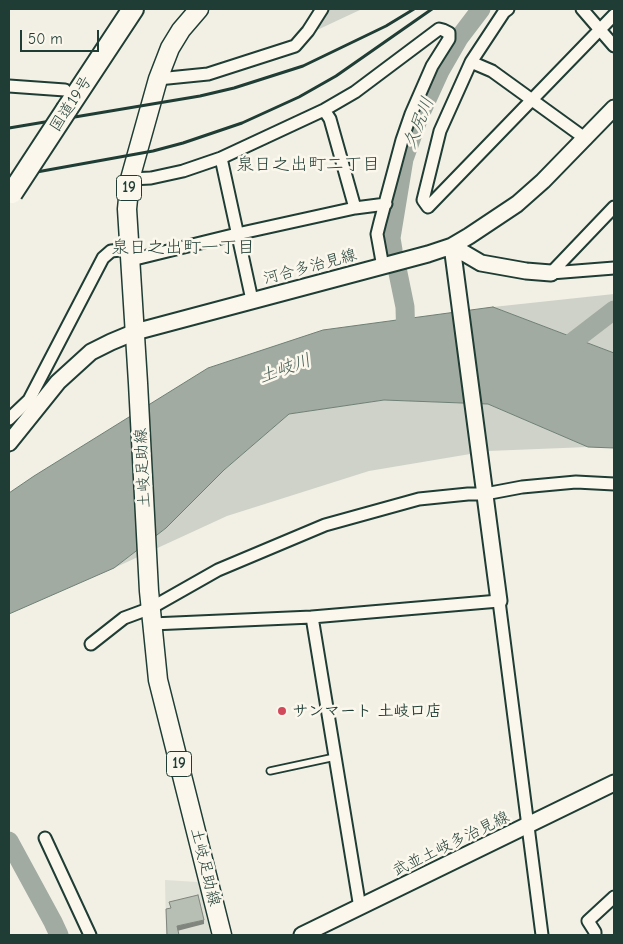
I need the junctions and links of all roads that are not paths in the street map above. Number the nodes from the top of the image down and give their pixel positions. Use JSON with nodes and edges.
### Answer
{"nodes":[{"id":1,"x":116,"y":9,"type":"edge"},
{"id":2,"x":133,"y":9,"type":"edge"},
{"id":3,"x":199,"y":9,"type":"edge"},
{"id":4,"x":322,"y":9,"type":"edge"},
{"id":5,"x":508,"y":9,"type":"edge"},
{"id":6,"x":582,"y":9,"type":"edge"},
{"id":7,"x":614,"y":15,"type":"edge"},
{"id":8,"x":600,"y":30,"type":"junction"},
{"id":9,"x":614,"y":46,"type":"edge"},
{"id":10,"x":471,"y":62,"type":"junction"},
{"id":11,"x":158,"y":79,"type":"junction"},
{"id":12,"x":9,"y":86,"type":"edge"},
{"id":13,"x":532,"y":101,"type":"junction"},
{"id":14,"x":62,"y":103,"type":"junction"},
{"id":15,"x":614,"y":108,"type":"edge"},
{"id":16,"x":324,"y":110,"type":"junction"},
{"id":17,"x":586,"y":138,"type":"junction"},
{"id":18,"x":221,"y":158,"type":"junction"},
{"id":19,"x":130,"y":179,"type":"junction"},
{"id":20,"x":10,"y":190,"type":"edge"},
{"id":21,"x":386,"y":204,"type":"junction"},
{"id":22,"x":614,"y":207,"type":"edge"},
{"id":23,"x":354,"y":208,"type":"junction"},
{"id":24,"x":237,"y":234,"type":"junction"},
{"id":25,"x":452,"y":246,"type":"junction"},
{"id":26,"x":130,"y":254,"type":"junction"},
{"id":27,"x":383,"y":267,"type":"junction"},
{"id":28,"x":614,"y":268,"type":"edge"},
{"id":29,"x":551,"y":273,"type":"junction"},
{"id":30,"x":252,"y":300,"type":"junction"},
{"id":31,"x":135,"y":332,"type":"junction"},
{"id":32,"x":9,"y":419,"type":"edge"},
{"id":33,"x":9,"y":443,"type":"edge"},
{"id":34,"x":614,"y":484,"type":"edge"},
{"id":35,"x":484,"y":490,"type":"junction"},
{"id":36,"x":499,"y":601,"type":"junction"},
{"id":37,"x":151,"y":608,"type":"junction"},
{"id":38,"x":312,"y":617,"type":"junction"},
{"id":39,"x":92,"y":644,"type":"dead end"},
{"id":40,"x":335,"y":757,"type":"junction"},
{"id":41,"x":270,"y":771,"type":"dead end"},
{"id":42,"x":614,"y":784,"type":"edge"},
{"id":43,"x":528,"y":826,"type":"junction"},
{"id":44,"x":45,"y":838,"type":"dead end"},
{"id":45,"x":614,"y":897,"type":"edge"},
{"id":46,"x":360,"y":908,"type":"junction"},
{"id":47,"x":90,"y":935,"type":"edge"},
{"id":48,"x":222,"y":935,"type":"edge"},
{"id":49,"x":302,"y":935,"type":"edge"},
{"id":50,"x":542,"y":935,"type":"edge"},
{"id":51,"x":595,"y":935,"type":"edge"}],
"edges":[{"from":1,"to":14,"type":"highway","name":"国道19号"},
{"from":2,"to":14,"type":"highway","name":"国道19号"},
{"from":3,"to":11,"type":"main road","name":"土岐足助線","number":"19"},
{"from":4,"to":11,"type":"street"},
{"from":5,"to":10,"type":"street"},
{"from":6,"to":8,"type":"street"},
{"from":7,"to":8,"type":"street"},
{"from":8,"to":9,"type":"street"},
{"from":8,"to":13,"type":"street"},
{"from":10,"to":13,"type":"street"},
{"from":10,"to":13,"type":"street"},
{"from":11,"to":19,"type":"main road","name":"土岐足助線","number":"19"},
{"from":12,"to":14,"type":"street"},
{"from":13,"to":17,"type":"street"},
{"from":14,"to":20,"type":"highway","name":"国道19号"},
{"from":15,"to":17,"type":"main road","name":"河合多治見線"},
{"from":16,"to":18,"type":"street"},
{"from":16,"to":21,"type":"street"},
{"from":16,"to":23,"type":"street"},
{"from":17,"to":25,"type":"main road","name":"河合多治見線"},
{"from":18,"to":19,"type":"street"},
{"from":18,"to":24,"type":"street"},
{"from":19,"to":26,"type":"main road","name":"土岐足助線","number":"19"},
{"from":21,"to":23,"type":"street"},
{"from":21,"to":27,"type":"street"},
{"from":22,"to":29,"type":"street"},
{"from":23,"to":24,"type":"street"},
{"from":24,"to":26,"type":"street"},
{"from":24,"to":30,"type":"street"},
{"from":25,"to":27,"type":"main road","name":"河合多治見線"},
{"from":25,"to":29,"type":"main road"},
{"from":25,"to":35,"type":"main road"},
{"from":26,"to":31,"type":"main road","name":"土岐足助線","number":"19"},
{"from":26,"to":32,"type":"street"},
{"from":27,"to":30,"type":"main road","name":"河合多治見線"},
{"from":28,"to":29,"type":"street"},
{"from":30,"to":31,"type":"main road","name":"河合多治見線"},
{"from":31,"to":33,"type":"main road","name":"河合多治見線"},
{"from":31,"to":37,"type":"main road","name":"土岐足助線","number":"19"},
{"from":34,"to":35,"type":"street"},
{"from":35,"to":36,"type":"main road"},
{"from":35,"to":37,"type":"street"},
{"from":36,"to":38,"type":"street"},
{"from":36,"to":43,"type":"street"},
{"from":37,"to":38,"type":"street"},
{"from":37,"to":39,"type":"street"},
{"from":37,"to":48,"type":"main road","name":"土岐足助線","number":"19"},
{"from":38,"to":40,"type":"street"},
{"from":40,"to":41,"type":"lane"},
{"from":40,"to":46,"type":"street"},
{"from":42,"to":43,"type":"main road","name":"武並土岐多治見線"},
{"from":43,"to":46,"type":"main road","name":"武並土岐多治見線"},
{"from":43,"to":50,"type":"street"},
{"from":44,"to":47,"type":"street"},
{"from":45,"to":51,"type":"street"},
{"from":46,"to":49,"type":"main road","name":"武並土岐多治見線"}]}
